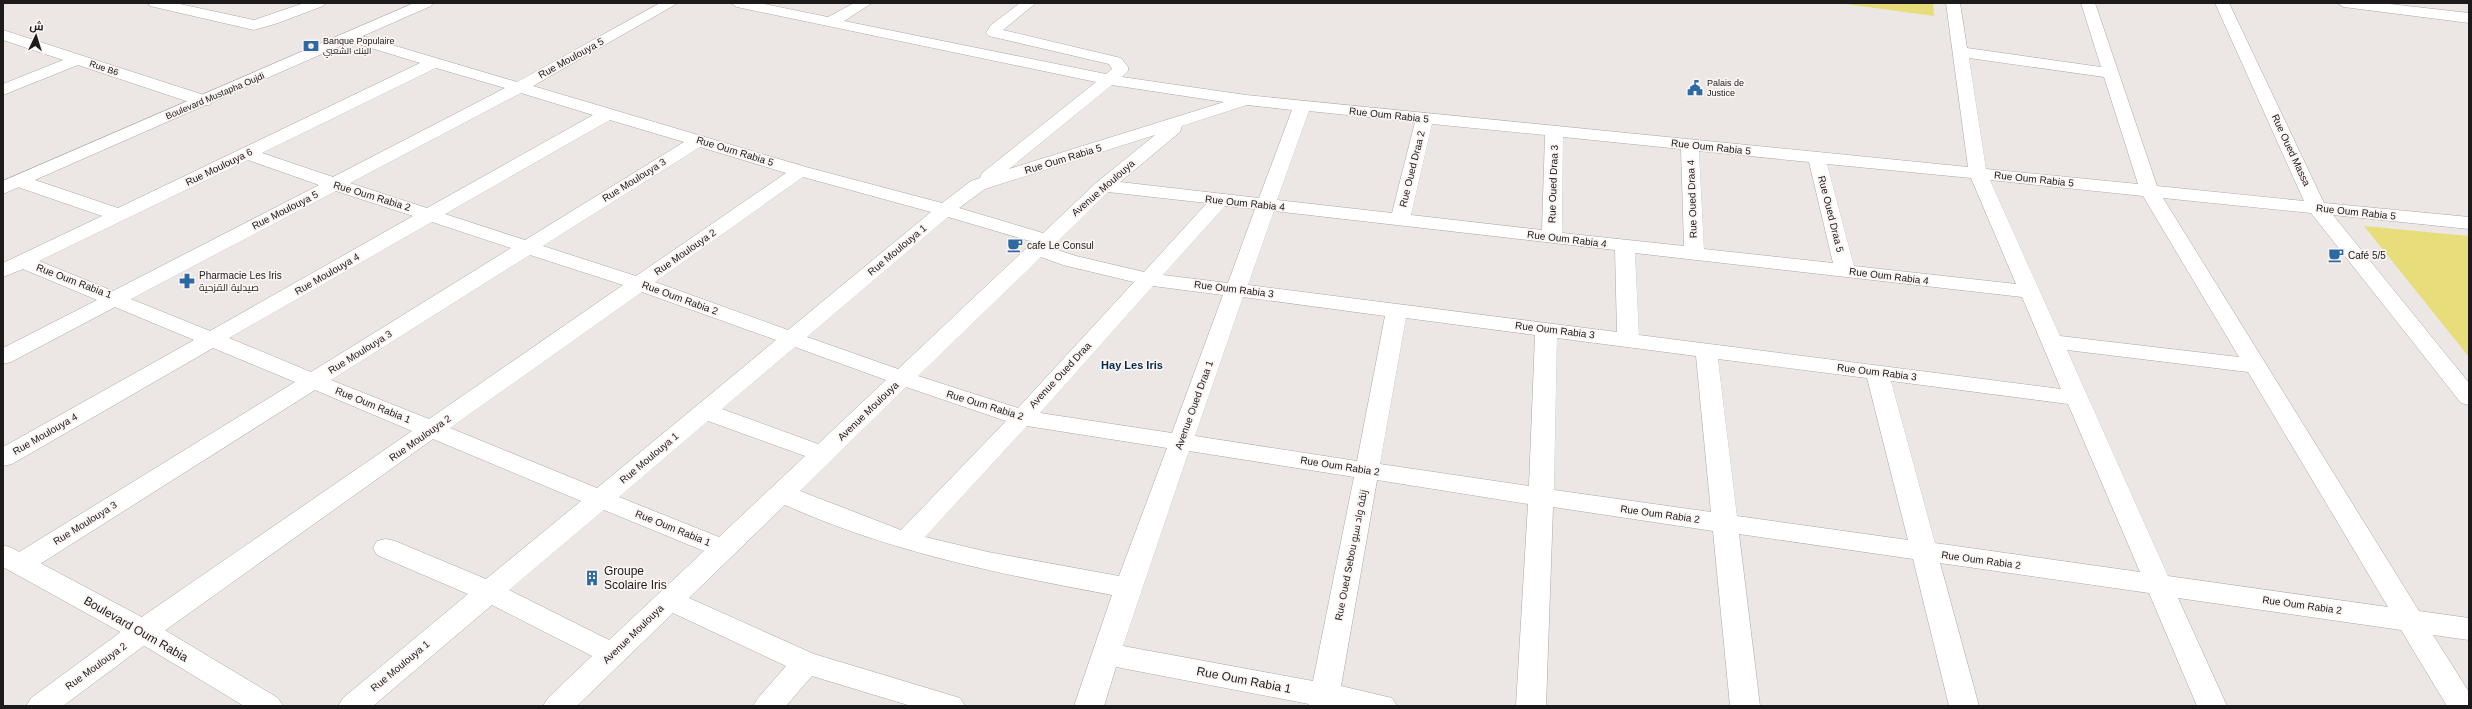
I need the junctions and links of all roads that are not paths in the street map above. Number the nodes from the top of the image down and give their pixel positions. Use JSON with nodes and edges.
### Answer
{"nodes":[{"id":1,"x":155,"y":3,"type":"edge"},
{"id":2,"x":318,"y":3,"type":"edge"},
{"id":3,"x":426,"y":3,"type":"edge"},
{"id":4,"x":671,"y":3,"type":"edge"},
{"id":5,"x":737,"y":3,"type":"edge"},
{"id":6,"x":865,"y":3,"type":"edge"},
{"id":7,"x":1029,"y":3,"type":"edge"},
{"id":8,"x":1954,"y":3,"type":"edge"},
{"id":9,"x":2088,"y":3,"type":"edge"},
{"id":10,"x":2222,"y":3,"type":"edge"},
{"id":11,"x":2344,"y":3,"type":"edge"},
{"id":12,"x":2469,"y":18,"type":"edge"},
{"id":13,"x":829,"y":23,"type":"junction"},
{"id":14,"x":4,"y":37,"type":"edge"},
{"id":15,"x":350,"y":37,"type":"junction"},
{"id":16,"x":1960,"y":52,"type":"junction"},
{"id":17,"x":57,"y":53,"type":"junction"},
{"id":18,"x":79,"y":59,"type":"junction"},
{"id":19,"x":435,"y":62,"type":"junction"},
{"id":20,"x":2112,"y":73,"type":"junction"},
{"id":21,"x":3,"y":75,"type":"edge"},
{"id":22,"x":1110,"y":80,"type":"junction"},
{"id":23,"x":518,"y":88,"type":"junction"},
{"id":24,"x":3,"y":90,"type":"edge"},
{"id":25,"x":1246,"y":100,"type":"junction"},
{"id":26,"x":204,"y":101,"type":"junction"},
{"id":27,"x":1302,"y":106,"type":"junction"},
{"id":28,"x":609,"y":113,"type":"junction"},
{"id":29,"x":1425,"y":118,"type":"junction"},
{"id":30,"x":1183,"y":121,"type":"junction"},
{"id":31,"x":1554,"y":131,"type":"junction"},
{"id":32,"x":699,"y":140,"type":"junction"},
{"id":33,"x":1690,"y":145,"type":"junction"},
{"id":34,"x":246,"y":153,"type":"junction"},
{"id":35,"x":1817,"y":158,"type":"junction"},
{"id":36,"x":800,"y":172,"type":"junction"},
{"id":37,"x":1978,"y":174,"type":"junction"},
{"id":38,"x":11,"y":184,"type":"edge"},
{"id":39,"x":334,"y":184,"type":"junction"},
{"id":40,"x":978,"y":185,"type":"junction"},
{"id":41,"x":1104,"y":186,"type":"junction"},
{"id":42,"x":2149,"y":191,"type":"junction"},
{"id":43,"x":1220,"y":200,"type":"junction"},
{"id":44,"x":1265,"y":205,"type":"junction"},
{"id":45,"x":2317,"y":208,"type":"junction"},
{"id":46,"x":944,"y":210,"type":"junction"},
{"id":47,"x":120,"y":215,"type":"junction"},
{"id":48,"x":432,"y":215,"type":"junction"},
{"id":49,"x":1400,"y":220,"type":"junction"},
{"id":50,"x":2469,"y":223,"type":"edge"},
{"id":51,"x":1552,"y":237,"type":"junction"},
{"id":52,"x":1041,"y":245,"type":"junction"},
{"id":53,"x":1625,"y":246,"type":"junction"},
{"id":54,"x":528,"y":247,"type":"junction"},
{"id":55,"x":1694,"y":254,"type":"junction"},
{"id":56,"x":23,"y":262,"type":"junction"},
{"id":57,"x":3,"y":271,"type":"edge"},
{"id":58,"x":1844,"y":271,"type":"junction"},
{"id":59,"x":1149,"y":279,"type":"junction"},
{"id":60,"x":640,"y":284,"type":"junction"},
{"id":61,"x":1236,"y":290,"type":"junction"},
{"id":62,"x":2030,"y":292,"type":"junction"},
{"id":63,"x":116,"y":298,"type":"junction"},
{"id":64,"x":1397,"y":310,"type":"junction"},
{"id":65,"x":1546,"y":329,"type":"junction"},
{"id":66,"x":792,"y":338,"type":"junction"},
{"id":67,"x":212,"y":339,"type":"junction"},
{"id":68,"x":1628,"y":340,"type":"junction"},
{"id":69,"x":2052,"y":342,"type":"junction"},
{"id":70,"x":1706,"y":350,"type":"junction"},
{"id":71,"x":3,"y":357,"type":"edge"},
{"id":72,"x":2254,"y":366,"type":"junction"},
{"id":73,"x":1877,"y":372,"type":"junction"},
{"id":74,"x":901,"y":378,"type":"junction"},
{"id":75,"x":313,"y":381,"type":"junction"},
{"id":76,"x":2077,"y":398,"type":"junction"},
{"id":77,"x":2469,"y":398,"type":"edge"},
{"id":78,"x":704,"y":411,"type":"junction"},
{"id":79,"x":1022,"y":418,"type":"junction"},
{"id":80,"x":432,"y":429,"type":"junction"},
{"id":81,"x":1180,"y":442,"type":"junction"},
{"id":82,"x":822,"y":454,"type":"junction"},
{"id":83,"x":3,"y":458,"type":"edge"},
{"id":84,"x":1367,"y":470,"type":"junction"},
{"id":85,"x":782,"y":493,"type":"junction"},
{"id":86,"x":1541,"y":497,"type":"junction"},
{"id":87,"x":600,"y":498,"type":"junction"},
{"id":88,"x":1726,"y":524,"type":"junction"},
{"id":89,"x":906,"y":541,"type":"junction"},
{"id":90,"x":386,"y":548,"type":"dead end"},
{"id":91,"x":723,"y":549,"type":"junction"},
{"id":92,"x":1925,"y":552,"type":"junction"},
{"id":93,"x":11,"y":559,"type":"edge"},
{"id":94,"x":2159,"y":584,"type":"junction"},
{"id":95,"x":1128,"y":588,"type":"junction"},
{"id":96,"x":489,"y":592,"type":"junction"},
{"id":97,"x":669,"y":600,"type":"junction"},
{"id":98,"x":2411,"y":621,"type":"junction"},
{"id":99,"x":2469,"y":629,"type":"edge"},
{"id":100,"x":143,"y":631,"type":"junction"},
{"id":101,"x":612,"y":654,"type":"junction"},
{"id":102,"x":1106,"y":654,"type":"junction"},
{"id":103,"x":806,"y":663,"type":"junction"},
{"id":104,"x":1324,"y":701,"type":"edge"},
{"id":105,"x":2215,"y":705,"type":"edge"},
{"id":106,"x":41,"y":706,"type":"edge"},
{"id":107,"x":268,"y":706,"type":"edge"},
{"id":108,"x":353,"y":706,"type":"edge"},
{"id":109,"x":558,"y":706,"type":"edge"},
{"id":110,"x":768,"y":706,"type":"edge"},
{"id":111,"x":950,"y":706,"type":"edge"},
{"id":112,"x":1089,"y":706,"type":"edge"},
{"id":113,"x":1382,"y":706,"type":"edge"},
{"id":114,"x":1531,"y":706,"type":"edge"},
{"id":115,"x":1745,"y":706,"type":"edge"},
{"id":116,"x":1964,"y":706,"type":"edge"},
{"id":117,"x":2462,"y":706,"type":"edge"}],
"edges":[{"from":1,"to":2,"type":"street"},
{"from":3,"to":15,"type":"street","name":"Boulevard Mustapha Oujdi"},
{"from":4,"to":23,"type":"street","name":"Rue Moulouya 5"},
{"from":5,"to":13,"type":"street"},
{"from":6,"to":13,"type":"street"},
{"from":7,"to":22,"type":"street"},
{"from":8,"to":16,"type":"street"},
{"from":9,"to":20,"type":"street"},
{"from":10,"to":45,"type":"street","name":"Rue Oued Massa"},
{"from":11,"to":12,"type":"street"},
{"from":13,"to":22,"type":"street"},
{"from":14,"to":17,"type":"street","name":"Rue B6"},
{"from":15,"to":19,"type":"street","name":"Rue Oum Rabia 5"},
{"from":15,"to":26,"type":"street","name":"Boulevard Mustapha Oujdi"},
{"from":16,"to":20,"type":"street"},
{"from":16,"to":37,"type":"street"},
{"from":17,"to":18,"type":"street","name":"Rue B6"},
{"from":17,"to":21,"type":"street"},
{"from":18,"to":24,"type":"street"},
{"from":18,"to":26,"type":"street","name":"Rue B6"},
{"from":19,"to":23,"type":"street","name":"Rue Oum Rabia 5"},
{"from":19,"to":34,"type":"street","name":"Rue Moulouya 6"},
{"from":20,"to":42,"type":"street"},
{"from":22,"to":25,"type":"street"},
{"from":22,"to":40,"type":"street"},
{"from":23,"to":28,"type":"street","name":"Rue Oum Rabia 5"},
{"from":23,"to":39,"type":"street","name":"Rue Moulouya 5"},
{"from":25,"to":27,"type":"street","name":"Rue Oum Rabia 5"},
{"from":25,"to":30,"type":"street","name":"Rue Oum Rabia 5"},
{"from":26,"to":38,"type":"street","name":"Boulevard Mustapha Oujdi"},
{"from":27,"to":29,"type":"street","name":"Rue Oum Rabia 5"},
{"from":27,"to":44,"type":"street","name":"Avenue Oued Draa 1"},
{"from":28,"to":32,"type":"street","name":"Rue Oum Rabia 5"},
{"from":28,"to":48,"type":"street","name":"Rue Moulouya 4"},
{"from":29,"to":31,"type":"street","name":"Rue Oum Rabia 5"},
{"from":29,"to":49,"type":"street","name":"Rue Oued Draa 2"},
{"from":30,"to":40,"type":"street","name":"Rue Oum Rabia 5"},
{"from":30,"to":41,"type":"street","name":"Avenue Moulouya"},
{"from":31,"to":33,"type":"street","name":"Rue Oum Rabia 5"},
{"from":31,"to":51,"type":"street","name":"Rue Oued Draa 3"},
{"from":32,"to":36,"type":"street","name":"Rue Oum Rabia 5"},
{"from":32,"to":54,"type":"street","name":"Rue Moulouya 3"},
{"from":33,"to":35,"type":"street","name":"Rue Oum Rabia 5"},
{"from":33,"to":55,"type":"street","name":"Rue Oued Draa 4"},
{"from":34,"to":39,"type":"street","name":"Rue Oum Rabia 2"},
{"from":34,"to":47,"type":"street","name":"Rue Moulouya 6"},
{"from":35,"to":37,"type":"street","name":"Rue Oum Rabia 5"},
{"from":35,"to":58,"type":"street","name":"Rue Oued Draa 5"},
{"from":36,"to":46,"type":"street","name":"Rue Oum Rabia 5"},
{"from":36,"to":60,"type":"street","name":"Rue Moulouya 2"},
{"from":37,"to":42,"type":"street","name":"Rue Oum Rabia 5"},
{"from":37,"to":62,"type":"street"},
{"from":38,"to":47,"type":"street"},
{"from":39,"to":48,"type":"street","name":"Rue Oum Rabia 2"},
{"from":39,"to":63,"type":"street","name":"Rue Moulouya 5"},
{"from":40,"to":46,"type":"street","name":"Rue Oum Rabia 5"},
{"from":41,"to":43,"type":"street","name":"Rue Oum Rabia 4"},
{"from":41,"to":52,"type":"street","name":"Avenue Moulouya"},
{"from":42,"to":45,"type":"street","name":"Rue Oum Rabia 5"},
{"from":42,"to":72,"type":"street"},
{"from":43,"to":44,"type":"street","name":"Rue Oum Rabia 4"},
{"from":43,"to":59,"type":"street","name":"Avenue Oued Draa"},
{"from":44,"to":49,"type":"street","name":"Rue Oum Rabia 4"},
{"from":44,"to":61,"type":"street","name":"Avenue Oued Draa 1"},
{"from":45,"to":50,"type":"street","name":"Rue Oum Rabia 5"},
{"from":45,"to":77,"type":"street","name":"Rue Oued Massa"},
{"from":46,"to":52,"type":"street","name":"Rue Oum Rabia 3"},
{"from":46,"to":66,"type":"street","name":"Rue Moulouya 1"},
{"from":47,"to":56,"type":"street","name":"Rue Moulouya 6"},
{"from":48,"to":54,"type":"street","name":"Rue Oum Rabia 2"},
{"from":48,"to":67,"type":"street","name":"Rue Moulouya 4"},
{"from":49,"to":51,"type":"street","name":"Rue Oum Rabia 4"},
{"from":51,"to":53,"type":"street","name":"Rue Oum Rabia 4"},
{"from":52,"to":59,"type":"street","name":"Rue Oum Rabia 3"},
{"from":52,"to":74,"type":"street","name":"Avenue Moulouya"},
{"from":53,"to":55,"type":"street","name":"Rue Oum Rabia 4"},
{"from":53,"to":68,"type":"street"},
{"from":54,"to":60,"type":"street","name":"Rue Oum Rabia 2"},
{"from":54,"to":75,"type":"street","name":"Rue Moulouya 3"},
{"from":55,"to":58,"type":"street","name":"Rue Oum Rabia 4"},
{"from":56,"to":57,"type":"street","name":"Rue Moulouya 6"},
{"from":56,"to":63,"type":"street","name":"Rue Oum Rabia 1"},
{"from":58,"to":62,"type":"street","name":"Rue Oum Rabia 4"},
{"from":59,"to":61,"type":"street","name":"Rue Oum Rabia 3"},
{"from":59,"to":79,"type":"street","name":"Avenue Oued Draa"},
{"from":60,"to":66,"type":"street","name":"Rue Oum Rabia 2"},
{"from":60,"to":80,"type":"street","name":"Rue Moulouya 2"},
{"from":61,"to":64,"type":"street","name":"Rue Oum Rabia 3"},
{"from":61,"to":81,"type":"street","name":"Avenue Oued Draa 1"},
{"from":62,"to":69,"type":"street"},
{"from":63,"to":67,"type":"street","name":"Rue Oum Rabia 1"},
{"from":63,"to":71,"type":"street","name":"Rue Moulouya 5"},
{"from":64,"to":65,"type":"street","name":"Rue Oum Rabia 3"},
{"from":64,"to":84,"type":"street","name":"Rue Oued Sebou زنقة واد سبو"},
{"from":65,"to":68,"type":"street","name":"Rue Oum Rabia 3"},
{"from":65,"to":86,"type":"street"},
{"from":66,"to":74,"type":"street","name":"Rue Oum Rabia 2"},
{"from":66,"to":78,"type":"street","name":"Rue Moulouya 1"},
{"from":67,"to":75,"type":"street","name":"Rue Oum Rabia 1"},
{"from":67,"to":83,"type":"street","name":"Rue Moulouya 4"},
{"from":68,"to":70,"type":"street","name":"Rue Oum Rabia 3"},
{"from":69,"to":72,"type":"street"},
{"from":69,"to":76,"type":"street"},
{"from":70,"to":73,"type":"street","name":"Rue Oum Rabia 3"},
{"from":70,"to":88,"type":"street"},
{"from":72,"to":98,"type":"street"},
{"from":73,"to":76,"type":"street","name":"Rue Oum Rabia 3"},
{"from":73,"to":92,"type":"street"},
{"from":74,"to":79,"type":"street","name":"Rue Oum Rabia 2"},
{"from":74,"to":82,"type":"street","name":"Avenue Moulouya"},
{"from":75,"to":80,"type":"street","name":"Rue Oum Rabia 1"},
{"from":75,"to":93,"type":"street","name":"Rue Moulouya 3"},
{"from":76,"to":94,"type":"street"},
{"from":78,"to":82,"type":"street"},
{"from":78,"to":87,"type":"street","name":"Rue Moulouya 1"},
{"from":79,"to":81,"type":"street","name":"Rue Oum Rabia 2"},
{"from":79,"to":89,"type":"street","name":"Avenue Oued Draa"},
{"from":80,"to":87,"type":"street","name":"Rue Oum Rabia 1"},
{"from":80,"to":100,"type":"street","name":"Rue Moulouya 2"},
{"from":81,"to":84,"type":"street","name":"Rue Oum Rabia 2"},
{"from":81,"to":95,"type":"street","name":"Avenue Oued Draa 1"},
{"from":82,"to":85,"type":"street","name":"Avenue Moulouya"},
{"from":84,"to":86,"type":"street","name":"Rue Oum Rabia 2"},
{"from":84,"to":104,"type":"street","name":"Rue Oued Sebou زنقة واد سبو"},
{"from":85,"to":89,"type":"street"},
{"from":85,"to":91,"type":"street","name":"Avenue Moulouya"},
{"from":86,"to":88,"type":"street","name":"Rue Oum Rabia 2"},
{"from":86,"to":114,"type":"street"},
{"from":87,"to":91,"type":"street","name":"Rue Oum Rabia 1"},
{"from":87,"to":96,"type":"street","name":"Rue Moulouya 1"},
{"from":88,"to":92,"type":"street","name":"Rue Oum Rabia 2"},
{"from":88,"to":115,"type":"street"},
{"from":89,"to":95,"type":"street"},
{"from":90,"to":96,"type":"street"},
{"from":91,"to":97,"type":"street","name":"Avenue Moulouya"},
{"from":92,"to":94,"type":"street","name":"Rue Oum Rabia 2"},
{"from":92,"to":116,"type":"street"},
{"from":93,"to":100,"type":"street","name":"Boulevard Oum Rabia"},
{"from":94,"to":98,"type":"street","name":"Rue Oum Rabia 2"},
{"from":94,"to":105,"type":"street"},
{"from":95,"to":102,"type":"street","name":"Avenue Oued Draa 1"},
{"from":96,"to":101,"type":"street"},
{"from":96,"to":108,"type":"street","name":"Rue Moulouya 1"},
{"from":97,"to":101,"type":"street","name":"Avenue Moulouya"},
{"from":97,"to":103,"type":"street"},
{"from":98,"to":99,"type":"street","name":"Rue Oum Rabia 2"},
{"from":98,"to":117,"type":"street"},
{"from":100,"to":106,"type":"street","name":"Rue Moulouya 2"},
{"from":100,"to":107,"type":"street","name":"Boulevard Oum Rabia"},
{"from":101,"to":109,"type":"street","name":"Avenue Moulouya"},
{"from":102,"to":104,"type":"street","name":"Rue Oum Rabia 1"},
{"from":102,"to":112,"type":"street","name":"Avenue Oued Draa 1"},
{"from":103,"to":110,"type":"street"},
{"from":103,"to":111,"type":"street"},
{"from":104,"to":113,"type":"street","name":"Rue Oum Rabia 1"}]}
